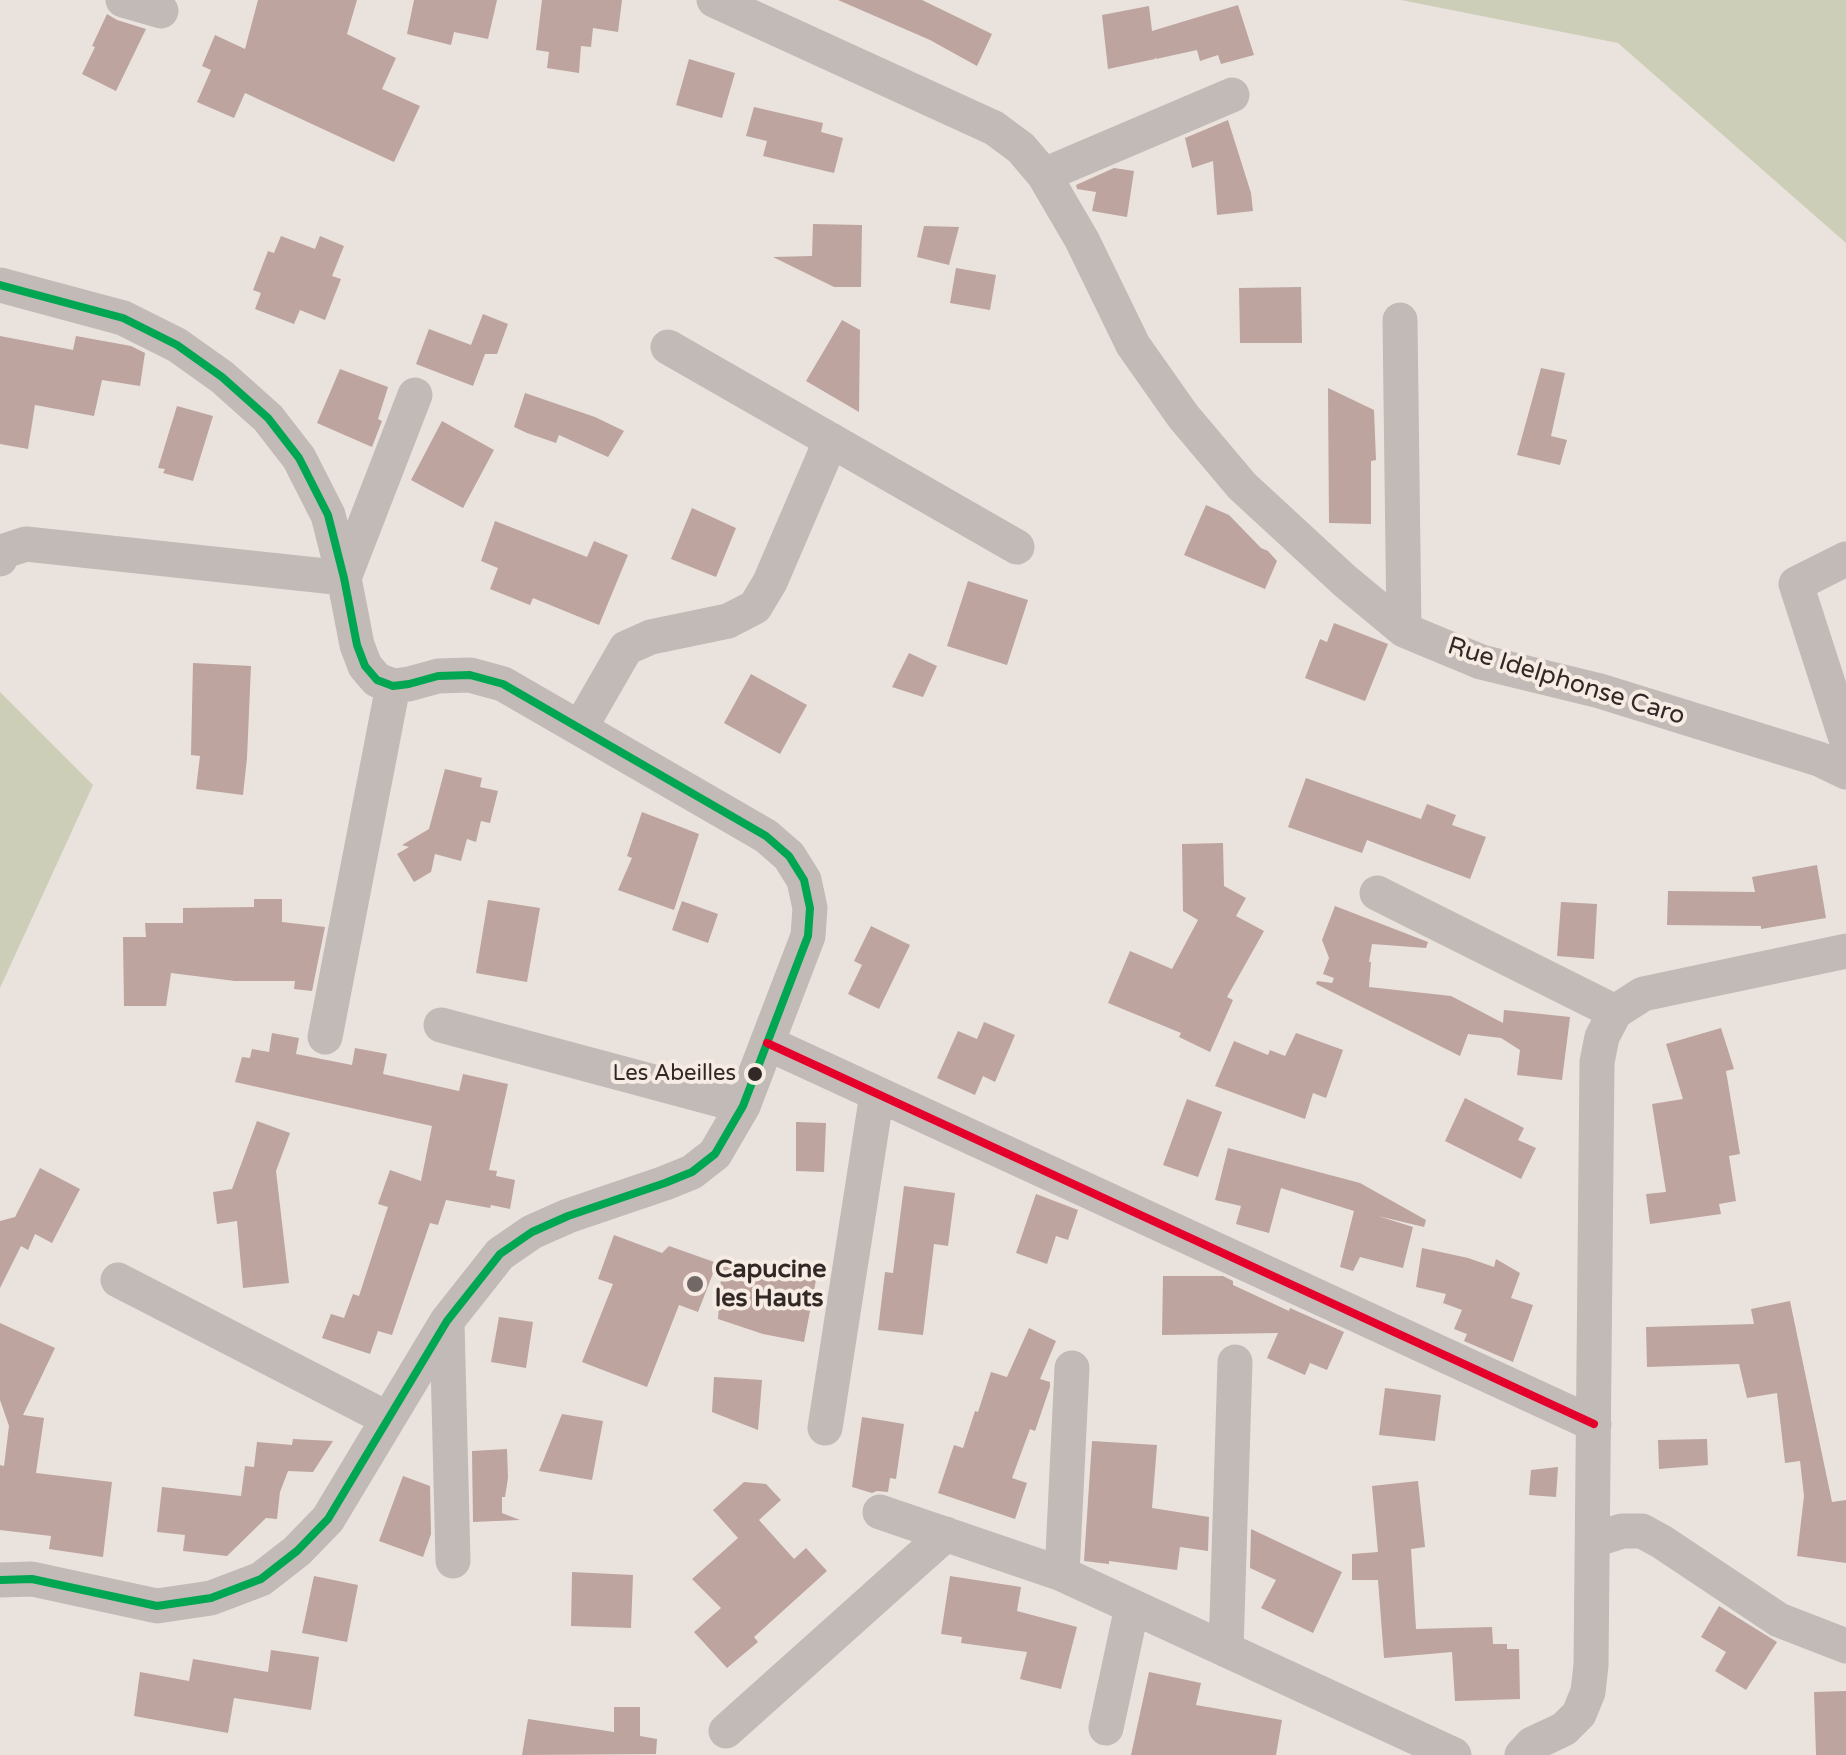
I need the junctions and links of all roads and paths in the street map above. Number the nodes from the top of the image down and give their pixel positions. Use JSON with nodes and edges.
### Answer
{"nodes":[{"id":1,"x":124,"y":0,"type":"edge"},
{"id":2,"x":714,"y":0,"type":"edge"},
{"id":3,"x":161,"y":10,"type":"dead end"},
{"id":4,"x":1232,"y":95,"type":"dead end"},
{"id":5,"x":1044,"y":175,"type":"junction"},
{"id":6,"x":0,"y":286,"type":"edge"},
{"id":7,"x":1400,"y":320,"type":"dead end"},
{"id":8,"x":668,"y":348,"type":"dead end"},
{"id":9,"x":414,"y":395,"type":"dead end"},
{"id":10,"x":830,"y":440,"type":"junction"},
{"id":11,"x":1017,"y":547,"type":"dead end"},
{"id":12,"x":0,"y":559,"type":"edge"},
{"id":13,"x":1846,"y":559,"type":"edge"},
{"id":14,"x":344,"y":578,"type":"junction"},
{"id":15,"x":1404,"y":630,"type":"junction"},
{"id":16,"x":393,"y":686,"type":"junction"},
{"id":17,"x":580,"y":728,"type":"junction"},
{"id":18,"x":1846,"y":739,"type":"edge"},
{"id":19,"x":1846,"y":772,"type":"edge"},
{"id":20,"x":1377,"y":893,"type":"dead end"},
{"id":21,"x":1846,"y":951,"type":"edge"},
{"id":22,"x":1615,"y":1012,"type":"junction"},
{"id":23,"x":442,"y":1025,"type":"dead end"},
{"id":24,"x":325,"y":1037,"type":"dead end"},
{"id":25,"x":767,"y":1043,"type":"junction"},
{"id":26,"x":877,"y":1094,"type":"junction"},
{"id":27,"x":743,"y":1106,"type":"junction"},
{"id":28,"x":118,"y":1280,"type":"dead end"},
{"id":29,"x":448,"y":1321,"type":"junction"},
{"id":30,"x":1235,"y":1362,"type":"dead end"},
{"id":31,"x":1072,"y":1368,"type":"dead end"},
{"id":32,"x":388,"y":1419,"type":"junction"},
{"id":33,"x":1594,"y":1424,"type":"junction"},
{"id":34,"x":826,"y":1428,"type":"dead end"},
{"id":35,"x":880,"y":1512,"type":"dead end"},
{"id":36,"x":946,"y":1534,"type":"junction"},
{"id":37,"x":1594,"y":1540,"type":"junction"},
{"id":38,"x":453,"y":1561,"type":"dead end"},
{"id":39,"x":1062,"y":1574,"type":"junction"},
{"id":40,"x":0,"y":1580,"type":"edge"},
{"id":41,"x":1132,"y":1608,"type":"junction"},
{"id":42,"x":1846,"y":1646,"type":"edge"},
{"id":43,"x":1226,"y":1650,"type":"junction"},
{"id":44,"x":1106,"y":1728,"type":"dead end"},
{"id":45,"x":726,"y":1731,"type":"dead end"},
{"id":46,"x":1454,"y":1755,"type":"edge"},
{"id":47,"x":1522,"y":1755,"type":"edge"}],
"edges":[{"from":1,"to":3,"type":"street"},
{"from":2,"to":5,"type":"street","name":"Rue Idelphonse Caro"},
{"from":4,"to":5,"type":"street"},
{"from":5,"to":15,"type":"street","name":"Rue Idelphonse Caro"},
{"from":6,"to":14,"type":"street"},
{"from":7,"to":15,"type":"street"},
{"from":8,"to":10,"type":"street"},
{"from":9,"to":14,"type":"street"},
{"from":10,"to":11,"type":"street"},
{"from":10,"to":17,"type":"street"},
{"from":12,"to":14,"type":"street"},
{"from":13,"to":18,"type":"street"},
{"from":14,"to":16,"type":"street"},
{"from":15,"to":19,"type":"street","name":"Rue Idelphonse Caro"},
{"from":16,"to":17,"type":"street"},
{"from":16,"to":24,"type":"street"},
{"from":17,"to":25,"type":"street"},
{"from":20,"to":22,"type":"street"},
{"from":21,"to":22,"type":"street"},
{"from":22,"to":33,"type":"street"},
{"from":23,"to":27,"type":"street"},
{"from":25,"to":26,"type":"street"},
{"from":25,"to":27,"type":"street"},
{"from":26,"to":33,"type":"street"},
{"from":26,"to":34,"type":"street"},
{"from":27,"to":29,"type":"street"},
{"from":28,"to":32,"type":"street"},
{"from":29,"to":32,"type":"street"},
{"from":29,"to":38,"type":"street"},
{"from":30,"to":43,"type":"street"},
{"from":31,"to":39,"type":"street"},
{"from":32,"to":40,"type":"street"},
{"from":33,"to":37,"type":"street"},
{"from":35,"to":36,"type":"street"},
{"from":36,"to":39,"type":"street"},
{"from":36,"to":45,"type":"street"},
{"from":37,"to":42,"type":"street"},
{"from":37,"to":47,"type":"street"},
{"from":39,"to":41,"type":"street"},
{"from":41,"to":43,"type":"street"},
{"from":41,"to":44,"type":"street"},
{"from":43,"to":46,"type":"street"}]}
